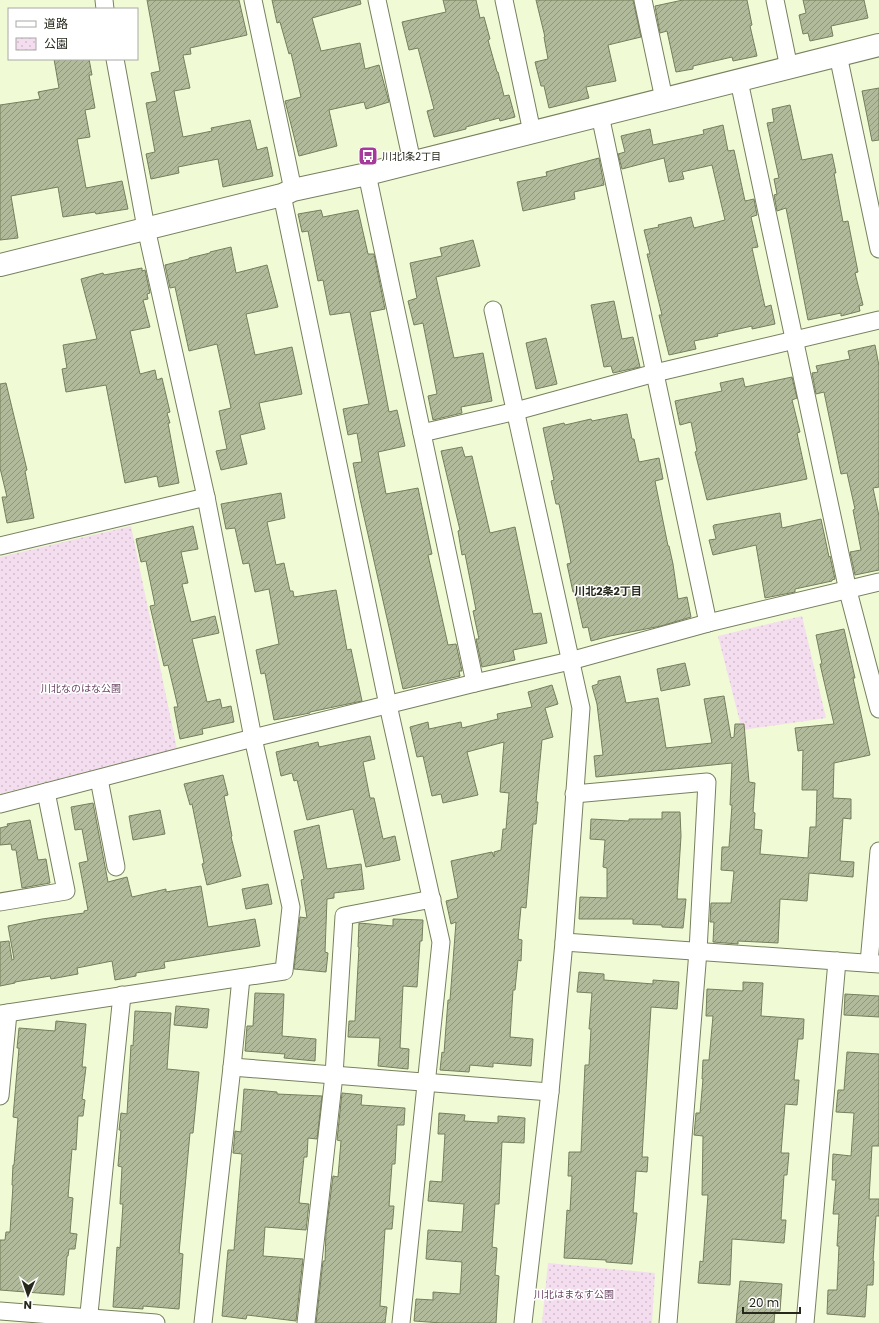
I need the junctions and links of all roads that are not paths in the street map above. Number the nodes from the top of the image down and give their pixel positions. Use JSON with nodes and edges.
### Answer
{"nodes":[{"id":1,"x":253,"y":0,"type":"edge"},
{"id":2,"x":377,"y":0,"type":"edge"},
{"id":3,"x":504,"y":0,"type":"edge"},
{"id":4,"x":643,"y":0,"type":"edge"},
{"id":5,"x":775,"y":0,"type":"edge"},
{"id":6,"x":879,"y":45,"type":"edge"},
{"id":7,"x":838,"y":56,"type":"junction"},
{"id":8,"x":115,"y":60,"type":"edge"},
{"id":9,"x":789,"y":68,"type":"junction"},
{"id":10,"x":739,"y":81,"type":"junction"},
{"id":11,"x":664,"y":99,"type":"junction"},
{"id":12,"x":600,"y":115,"type":"junction"},
{"id":13,"x":532,"y":132,"type":"junction"},
{"id":14,"x":412,"y":162,"type":"junction"},
{"id":15,"x":368,"y":174,"type":"junction"},
{"id":16,"x":288,"y":192,"type":"junction"},
{"id":17,"x":146,"y":228,"type":"junction"},
{"id":18,"x":879,"y":249,"type":"edge"},
{"id":19,"x":0,"y":265,"type":"edge"},
{"id":20,"x":493,"y":310,"type":"dead end"},
{"id":21,"x":879,"y":320,"type":"edge"},
{"id":22,"x":795,"y":340,"type":"junction"},
{"id":23,"x":655,"y":373,"type":"junction"},
{"id":24,"x":516,"y":411,"type":"junction"},
{"id":25,"x":422,"y":433,"type":"junction"},
{"id":26,"x":206,"y":497,"type":"junction"},
{"id":27,"x":0,"y":545,"type":"edge"},
{"id":28,"x":879,"y":582,"type":"edge"},
{"id":29,"x":848,"y":591,"type":"junction"},
{"id":30,"x":708,"y":624,"type":"junction"},
{"id":31,"x":570,"y":661,"type":"junction"},
{"id":32,"x":475,"y":683,"type":"junction"},
{"id":33,"x":388,"y":705,"type":"junction"},
{"id":34,"x":879,"y":709,"type":"edge"},
{"id":35,"x":253,"y":738,"type":"junction"},
{"id":36,"x":99,"y":779,"type":"junction"},
{"id":37,"x":46,"y":792,"type":"junction"},
{"id":38,"x":574,"y":794,"type":"junction"},
{"id":39,"x":0,"y":804,"type":"edge"},
{"id":40,"x":879,"y":851,"type":"edge"},
{"id":41,"x":116,"y":867,"type":"dead end"},
{"id":42,"x":432,"y":899,"type":"junction"},
{"id":43,"x":0,"y":902,"type":"edge"},
{"id":44,"x":564,"y":942,"type":"junction"},
{"id":45,"x":698,"y":951,"type":"junction"},
{"id":46,"x":837,"y":961,"type":"junction"},
{"id":47,"x":874,"y":963,"type":"edge"},
{"id":48,"x":241,"y":978,"type":"junction"},
{"id":49,"x":122,"y":995,"type":"junction"},
{"id":50,"x":4,"y":1013,"type":"edge"},
{"id":51,"x":232,"y":1067,"type":"junction"},
{"id":52,"x":334,"y":1075,"type":"junction"},
{"id":53,"x":427,"y":1082,"type":"junction"},
{"id":54,"x":550,"y":1092,"type":"junction"},
{"id":55,"x":0,"y":1096,"type":"edge"},
{"id":56,"x":0,"y":1311,"type":"edge"},
{"id":57,"x":88,"y":1320,"type":"edge"},
{"id":58,"x":156,"y":1323,"type":"edge"},
{"id":59,"x":203,"y":1323,"type":"edge"},
{"id":60,"x":306,"y":1323,"type":"edge"},
{"id":61,"x":401,"y":1323,"type":"edge"},
{"id":62,"x":523,"y":1323,"type":"edge"},
{"id":63,"x":668,"y":1323,"type":"edge"},
{"id":64,"x":805,"y":1323,"type":"edge"}],
"edges":[{"from":1,"to":16,"type":"street"},
{"from":2,"to":14,"type":"street"},
{"from":3,"to":13,"type":"street"},
{"from":4,"to":11,"type":"street"},
{"from":5,"to":9,"type":"street"},
{"from":6,"to":7,"type":"street"},
{"from":7,"to":9,"type":"street"},
{"from":7,"to":18,"type":"street"},
{"from":8,"to":17,"type":"street"},
{"from":9,"to":10,"type":"street"},
{"from":10,"to":11,"type":"street"},
{"from":10,"to":22,"type":"street"},
{"from":11,"to":12,"type":"street"},
{"from":12,"to":13,"type":"street"},
{"from":12,"to":23,"type":"street"},
{"from":13,"to":14,"type":"street"},
{"from":14,"to":15,"type":"street"},
{"from":15,"to":16,"type":"street"},
{"from":15,"to":25,"type":"street"},
{"from":16,"to":17,"type":"street"},
{"from":16,"to":33,"type":"street"},
{"from":17,"to":19,"type":"street"},
{"from":17,"to":26,"type":"street"},
{"from":20,"to":24,"type":"street"},
{"from":21,"to":22,"type":"street"},
{"from":22,"to":23,"type":"street"},
{"from":22,"to":29,"type":"street"},
{"from":23,"to":24,"type":"street"},
{"from":23,"to":30,"type":"street"},
{"from":24,"to":25,"type":"street"},
{"from":24,"to":31,"type":"street"},
{"from":25,"to":32,"type":"street"},
{"from":26,"to":27,"type":"street"},
{"from":26,"to":35,"type":"street"},
{"from":28,"to":29,"type":"street"},
{"from":29,"to":30,"type":"street"},
{"from":29,"to":34,"type":"street"},
{"from":30,"to":31,"type":"street"},
{"from":31,"to":32,"type":"street"},
{"from":31,"to":38,"type":"street"},
{"from":32,"to":33,"type":"street"},
{"from":33,"to":35,"type":"street"},
{"from":33,"to":42,"type":"street"},
{"from":35,"to":36,"type":"street"},
{"from":35,"to":48,"type":"street"},
{"from":36,"to":37,"type":"street"},
{"from":36,"to":41,"type":"street"},
{"from":37,"to":39,"type":"street"},
{"from":37,"to":43,"type":"street"},
{"from":38,"to":44,"type":"street"},
{"from":38,"to":45,"type":"street"},
{"from":40,"to":47,"type":"street"},
{"from":42,"to":52,"type":"street"},
{"from":42,"to":53,"type":"street"},
{"from":44,"to":45,"type":"street"},
{"from":44,"to":54,"type":"street"},
{"from":45,"to":46,"type":"street"},
{"from":45,"to":63,"type":"street"},
{"from":46,"to":47,"type":"street"},
{"from":46,"to":64,"type":"street"},
{"from":48,"to":49,"type":"street"},
{"from":48,"to":51,"type":"street"},
{"from":49,"to":50,"type":"street"},
{"from":49,"to":57,"type":"street"},
{"from":50,"to":55,"type":"street"},
{"from":51,"to":52,"type":"street"},
{"from":51,"to":59,"type":"street"},
{"from":52,"to":53,"type":"street"},
{"from":52,"to":60,"type":"street"},
{"from":53,"to":54,"type":"street"},
{"from":53,"to":61,"type":"street"},
{"from":54,"to":62,"type":"street"},
{"from":56,"to":57,"type":"street"},
{"from":57,"to":58,"type":"street"}]}
